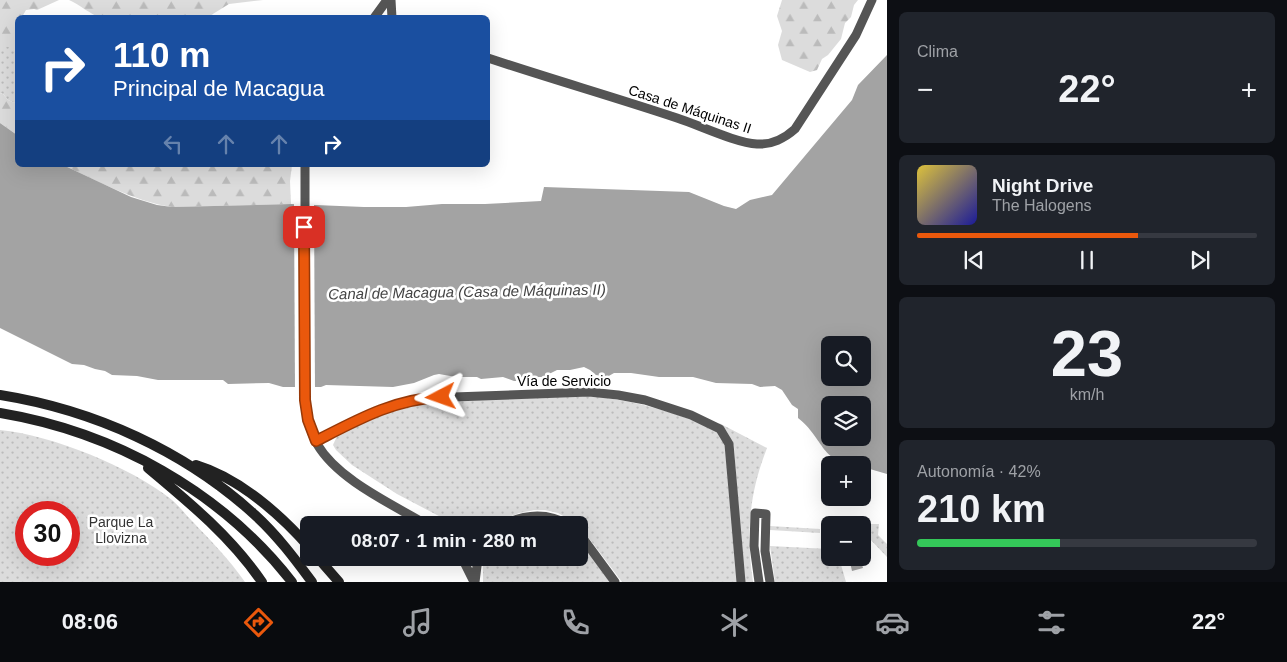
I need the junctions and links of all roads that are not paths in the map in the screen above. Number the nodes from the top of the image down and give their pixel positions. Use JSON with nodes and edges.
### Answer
{"nodes":[{"id":1,"x":387,"y":0,"type":"edge"},
{"id":2,"x":391,"y":0,"type":"edge"},
{"id":3,"x":872,"y":0,"type":"edge"},
{"id":4,"x":376,"y":15,"type":"edge"},
{"id":5,"x":392,"y":15,"type":"edge"},
{"id":6,"x":490,"y":59,"type":"edge"},
{"id":7,"x":304,"y":167,"type":"edge"},
{"id":8,"x":0,"y":395,"type":"edge"},
{"id":9,"x":0,"y":413,"type":"edge"},
{"id":10,"x":316,"y":441,"type":"junction"},
{"id":11,"x":135,"y":456,"type":"junction"},
{"id":12,"x":183,"y":462,"type":"junction"},
{"id":13,"x":412,"y":516,"type":"edge"},
{"id":14,"x":300,"y":539,"type":"edge"},
{"id":15,"x":588,"y":545,"type":"edge"},
{"id":16,"x":325,"y":566,"type":"edge"},
{"id":17,"x":466,"y":566,"type":"edge"},
{"id":18,"x":477,"y":566,"type":"edge"},
{"id":19,"x":262,"y":582,"type":"edge"},
{"id":20,"x":292,"y":582,"type":"edge"},
{"id":21,"x":312,"y":582,"type":"edge"},
{"id":22,"x":339,"y":582,"type":"edge"},
{"id":23,"x":474,"y":582,"type":"edge"},
{"id":24,"x":615,"y":582,"type":"edge"},
{"id":25,"x":741,"y":582,"type":"edge"},
{"id":26,"x":758,"y":582,"type":"edge"},
{"id":27,"x":770,"y":582,"type":"edge"}],
"edges":[{"from":1,"to":4,"type":"street"},
{"from":2,"to":5,"type":"street"},
{"from":3,"to":6,"type":"street","name":"Casa de Máquinas II"},
{"from":7,"to":10,"type":"street"},
{"from":8,"to":12,"type":"main road"},
{"from":9,"to":11,"type":"main road"},
{"from":10,"to":13,"type":"street"},
{"from":10,"to":25,"type":"street","name":"Vía de Servicio"},
{"from":11,"to":19,"type":"main road"},
{"from":11,"to":20,"type":"main road"},
{"from":12,"to":14,"type":"main road"},
{"from":12,"to":21,"type":"main road"},
{"from":15,"to":24,"type":"street"},
{"from":16,"to":22,"type":"main road"},
{"from":17,"to":23,"type":"street"},
{"from":18,"to":23,"type":"street"},
{"from":26,"to":27,"type":"street"}]}
